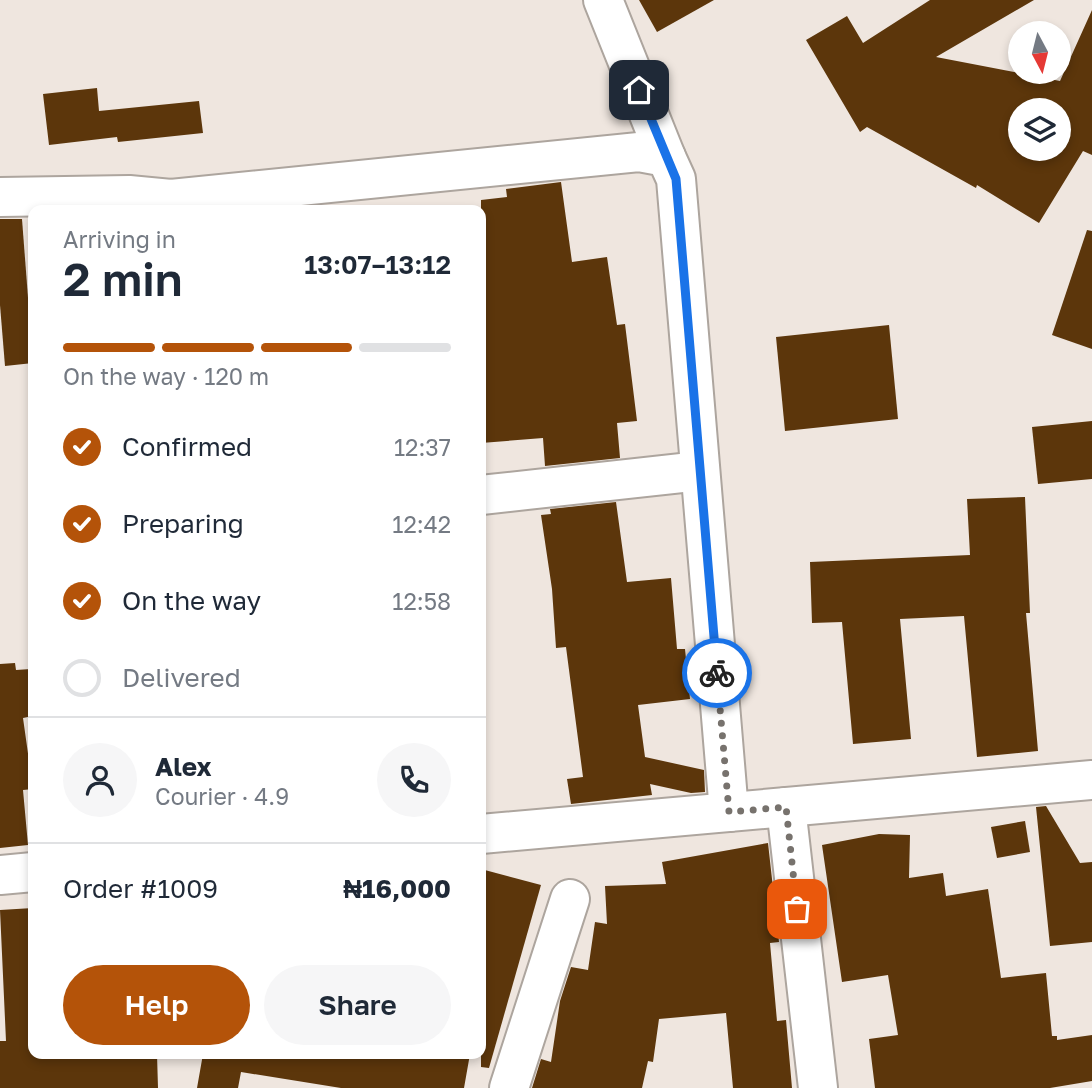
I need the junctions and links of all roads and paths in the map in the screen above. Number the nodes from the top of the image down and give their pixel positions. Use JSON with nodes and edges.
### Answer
{"nodes":[{"id":1,"x":603,"y":0,"type":"edge"},
{"id":2,"x":666,"y":157,"type":"junction"},
{"id":3,"x":0,"y":197,"type":"edge"},
{"id":4,"x":172,"y":204,"type":"edge"},
{"id":5,"x":701,"y":471,"type":"junction"},
{"id":6,"x":486,"y":494,"type":"edge"},
{"id":7,"x":1092,"y":780,"type":"edge"},
{"id":8,"x":786,"y":807,"type":"junction"},
{"id":9,"x":729,"y":812,"type":"junction"},
{"id":10,"x":486,"y":834,"type":"edge"},
{"id":11,"x":28,"y":872,"type":"edge"},
{"id":12,"x":0,"y":875,"type":"edge"},
{"id":13,"x":570,"y":899,"type":"dead end"},
{"id":14,"x":509,"y":1088,"type":"edge"},
{"id":15,"x":818,"y":1088,"type":"edge"}],
"edges":[{"from":1,"to":2,"type":"street"},
{"from":2,"to":4,"type":"street"},
{"from":2,"to":5,"type":"street"},
{"from":3,"to":4,"type":"street"},
{"from":5,"to":6,"type":"street"},
{"from":5,"to":9,"type":"street"},
{"from":7,"to":8,"type":"street"},
{"from":8,"to":9,"type":"street"},
{"from":8,"to":15,"type":"street"},
{"from":9,"to":10,"type":"street"},
{"from":11,"to":12,"type":"street"},
{"from":13,"to":14,"type":"street"}]}
